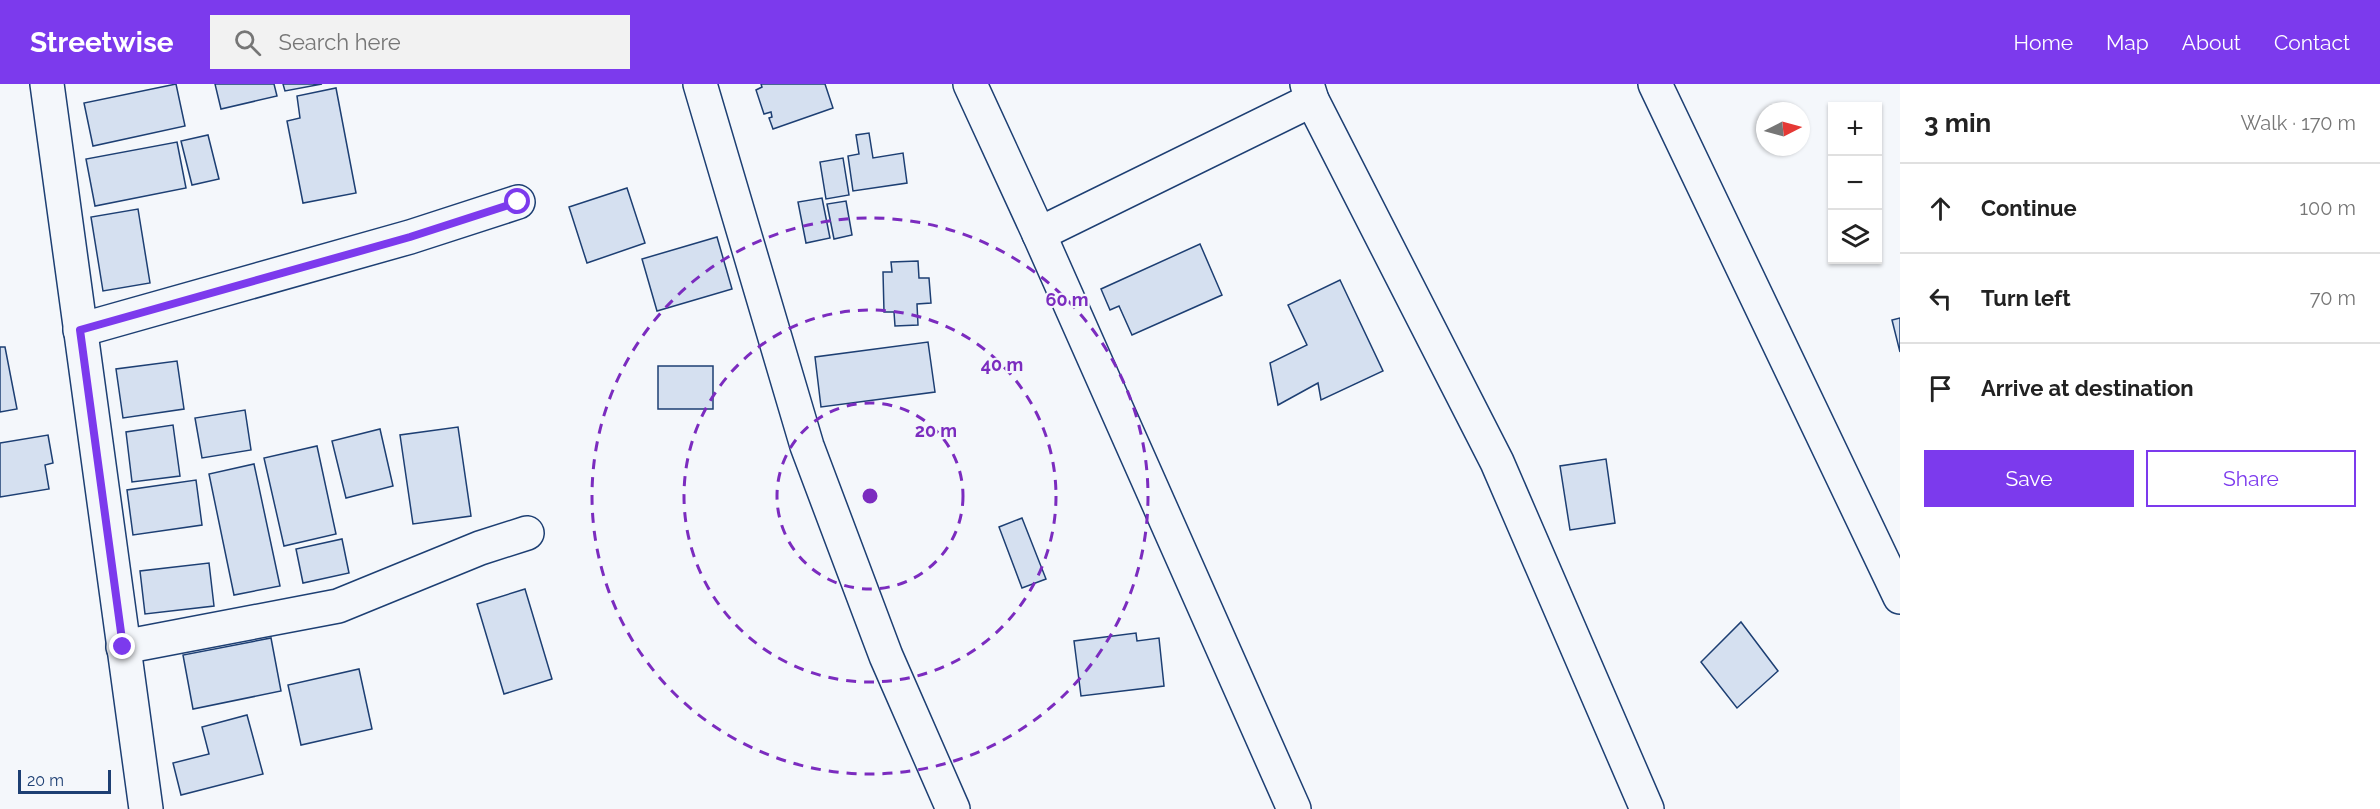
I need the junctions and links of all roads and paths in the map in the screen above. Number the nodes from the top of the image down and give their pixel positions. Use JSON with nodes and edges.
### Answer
{"nodes":[{"id":1,"x":47,"y":84,"type":"edge"},
{"id":2,"x":700,"y":84,"type":"edge"},
{"id":3,"x":970,"y":84,"type":"edge"},
{"id":4,"x":1655,"y":84,"type":"edge"},
{"id":5,"x":1310,"y":92,"type":"edge"},
{"id":6,"x":518,"y":202,"type":"dead end"},
{"id":7,"x":1039,"y":234,"type":"junction"},
{"id":8,"x":80,"y":330,"type":"junction"},
{"id":9,"x":527,"y":533,"type":"dead end"},
{"id":10,"x":1900,"y":597,"type":"edge"},
{"id":11,"x":123,"y":647,"type":"junction"},
{"id":12,"x":146,"y":809,"type":"edge"},
{"id":13,"x":953,"y":809,"type":"edge"},
{"id":14,"x":1294,"y":809,"type":"edge"},
{"id":15,"x":1647,"y":809,"type":"edge"}],
"edges":[{"from":1,"to":8,"type":"street"},
{"from":2,"to":13,"type":"street"},
{"from":3,"to":7,"type":"street"},
{"from":4,"to":10,"type":"street"},
{"from":5,"to":7,"type":"street"},
{"from":5,"to":15,"type":"street"},
{"from":6,"to":8,"type":"street"},
{"from":7,"to":14,"type":"street"},
{"from":8,"to":11,"type":"street"},
{"from":9,"to":11,"type":"street"},
{"from":11,"to":12,"type":"street"}]}
